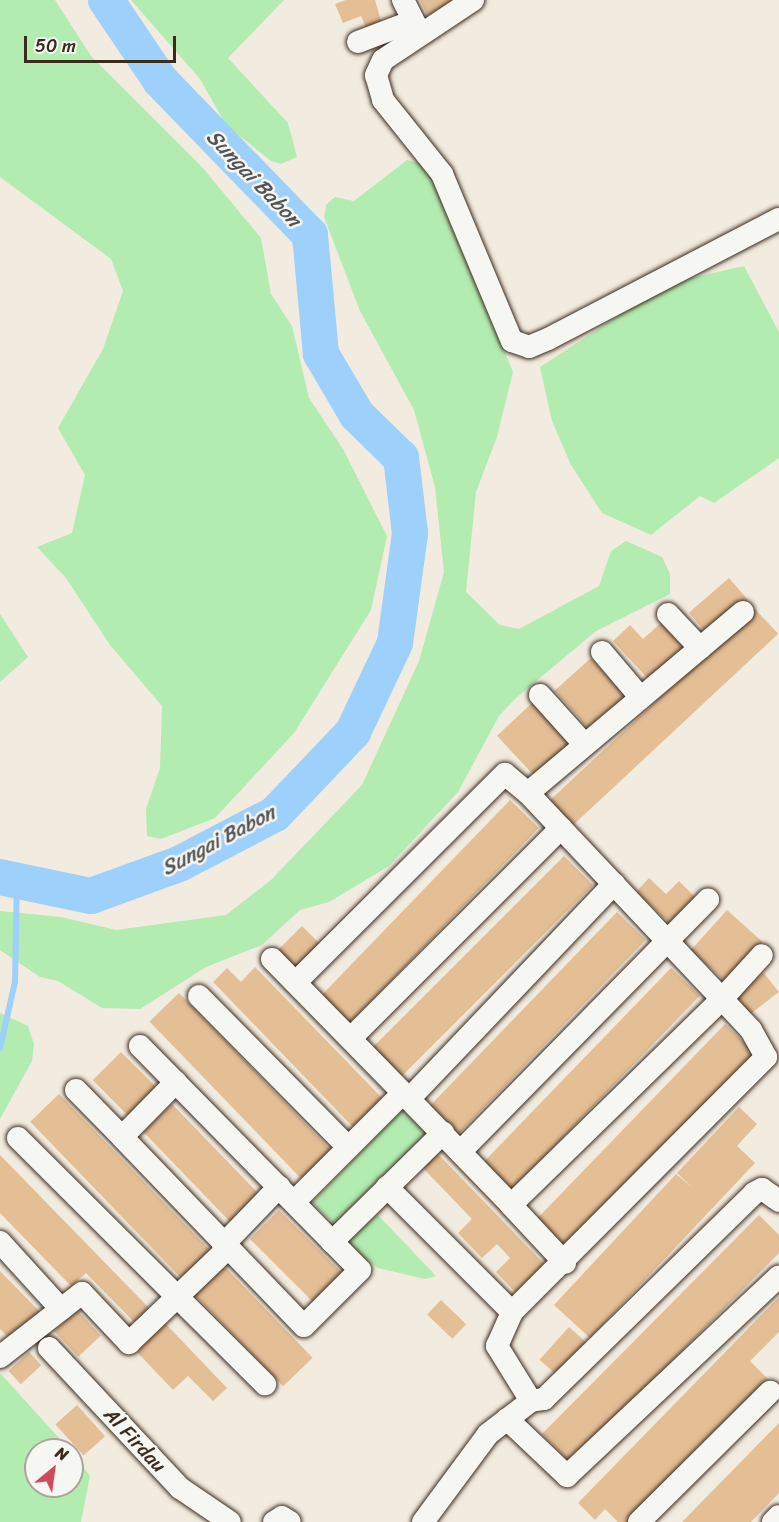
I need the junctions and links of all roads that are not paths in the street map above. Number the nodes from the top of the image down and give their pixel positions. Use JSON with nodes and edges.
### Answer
{"nodes":[{"id":1,"x":403,"y":0,"type":"edge"},
{"id":2,"x":473,"y":0,"type":"edge"},
{"id":3,"x":417,"y":29,"type":"junction"},
{"id":4,"x":358,"y":42,"type":"dead end"},
{"id":5,"x":779,"y":219,"type":"edge"},
{"id":6,"x":743,"y":612,"type":"dead end"},
{"id":7,"x":668,"y":614,"type":"dead end"},
{"id":8,"x":700,"y":648,"type":"junction"},
{"id":9,"x":602,"y":652,"type":"dead end"},
{"id":10,"x":540,"y":695,"type":"dead end"},
{"id":11,"x":641,"y":698,"type":"junction"},
{"id":12,"x":585,"y":745,"type":"junction"},
{"id":13,"x":528,"y":793,"type":"junction"},
{"id":14,"x":561,"y":828,"type":"junction"},
{"id":15,"x":614,"y":884,"type":"junction"},
{"id":16,"x":708,"y":900,"type":"dead end"},
{"id":17,"x":668,"y":942,"type":"junction"},
{"id":18,"x":762,"y":955,"type":"dead end"},
{"id":19,"x":272,"y":959,"type":"dead end"},
{"id":20,"x":296,"y":982,"type":"junction"},
{"id":21,"x":199,"y":996,"type":"dead end"},
{"id":22,"x":722,"y":999,"type":"junction"},
{"id":23,"x":351,"y":1038,"type":"junction"},
{"id":24,"x":141,"y":1046,"type":"dead end"},
{"id":25,"x":176,"y":1082,"type":"junction"},
{"id":26,"x":76,"y":1090,"type":"dead end"},
{"id":27,"x":406,"y":1095,"type":"junction"},
{"id":28,"x":442,"y":1133,"type":"junction"},
{"id":29,"x":122,"y":1137,"type":"junction"},
{"id":30,"x":18,"y":1138,"type":"dead end"},
{"id":31,"x":348,"y":1147,"type":"junction"},
{"id":32,"x":460,"y":1152,"type":"junction"},
{"id":33,"x":387,"y":1187,"type":"junction"},
{"id":34,"x":287,"y":1195,"type":"junction"},
{"id":35,"x":779,"y":1201,"type":"edge"},
{"id":36,"x":511,"y":1205,"type":"junction"},
{"id":37,"x":0,"y":1242,"type":"edge"},
{"id":38,"x":332,"y":1242,"type":"junction"},
{"id":39,"x":225,"y":1247,"type":"junction"},
{"id":40,"x":565,"y":1263,"type":"junction"},
{"id":41,"x":779,"y":1276,"type":"edge"},
{"id":42,"x":175,"y":1299,"type":"junction"},
{"id":43,"x":61,"y":1309,"type":"junction"},
{"id":44,"x":512,"y":1312,"type":"junction"},
{"id":45,"x":50,"y":1348,"type":"dead end"},
{"id":46,"x":0,"y":1357,"type":"edge"},
{"id":47,"x":265,"y":1384,"type":"dead end"},
{"id":48,"x":771,"y":1392,"type":"dead end"},
{"id":49,"x":531,"y":1401,"type":"junction"},
{"id":50,"x":507,"y":1419,"type":"junction"},
{"id":51,"x":779,"y":1516,"type":"edge"},
{"id":52,"x":230,"y":1522,"type":"edge"},
{"id":53,"x":274,"y":1522,"type":"edge"},
{"id":54,"x":290,"y":1522,"type":"edge"},
{"id":55,"x":423,"y":1522,"type":"edge"},
{"id":56,"x":639,"y":1522,"type":"edge"},
{"id":57,"x":773,"y":1522,"type":"edge"}],
"edges":[{"from":1,"to":3,"type":"street"},
{"from":2,"to":3,"type":"street"},
{"from":3,"to":4,"type":"street"},
{"from":3,"to":5,"type":"street"},
{"from":6,"to":8,"type":"street"},
{"from":7,"to":8,"type":"street"},
{"from":8,"to":11,"type":"street"},
{"from":9,"to":11,"type":"street"},
{"from":10,"to":12,"type":"street"},
{"from":11,"to":12,"type":"street"},
{"from":12,"to":13,"type":"street"},
{"from":13,"to":14,"type":"street"},
{"from":13,"to":20,"type":"street"},
{"from":14,"to":15,"type":"street"},
{"from":14,"to":23,"type":"street"},
{"from":15,"to":17,"type":"street"},
{"from":15,"to":27,"type":"street"},
{"from":16,"to":17,"type":"street"},
{"from":17,"to":22,"type":"street"},
{"from":17,"to":32,"type":"street"},
{"from":18,"to":22,"type":"street"},
{"from":19,"to":20,"type":"street"},
{"from":20,"to":23,"type":"street"},
{"from":21,"to":31,"type":"street"},
{"from":22,"to":36,"type":"street"},
{"from":22,"to":40,"type":"street"},
{"from":23,"to":27,"type":"street"},
{"from":24,"to":25,"type":"street"},
{"from":25,"to":29,"type":"street"},
{"from":25,"to":34,"type":"street"},
{"from":26,"to":29,"type":"street"},
{"from":27,"to":28,"type":"street"},
{"from":27,"to":31,"type":"street"},
{"from":28,"to":32,"type":"street"},
{"from":28,"to":33,"type":"street"},
{"from":29,"to":39,"type":"street"},
{"from":30,"to":42,"type":"street"},
{"from":31,"to":34,"type":"street"},
{"from":32,"to":36,"type":"street"},
{"from":33,"to":38,"type":"street"},
{"from":33,"to":44,"type":"street"},
{"from":34,"to":38,"type":"street"},
{"from":34,"to":39,"type":"street"},
{"from":35,"to":49,"type":"street"},
{"from":36,"to":40,"type":"street"},
{"from":37,"to":43,"type":"street"},
{"from":38,"to":39,"type":"street"},
{"from":39,"to":42,"type":"street"},
{"from":40,"to":44,"type":"street"},
{"from":41,"to":50,"type":"street"},
{"from":42,"to":43,"type":"street"},
{"from":42,"to":47,"type":"street"},
{"from":43,"to":46,"type":"street"},
{"from":44,"to":49,"type":"street"},
{"from":45,"to":52,"type":"street","name":"Al Firdau"},
{"from":48,"to":56,"type":"street"},
{"from":49,"to":50,"type":"street"},
{"from":50,"to":55,"type":"street"},
{"from":51,"to":57,"type":"street"},
{"from":53,"to":54,"type":"street"}]}
